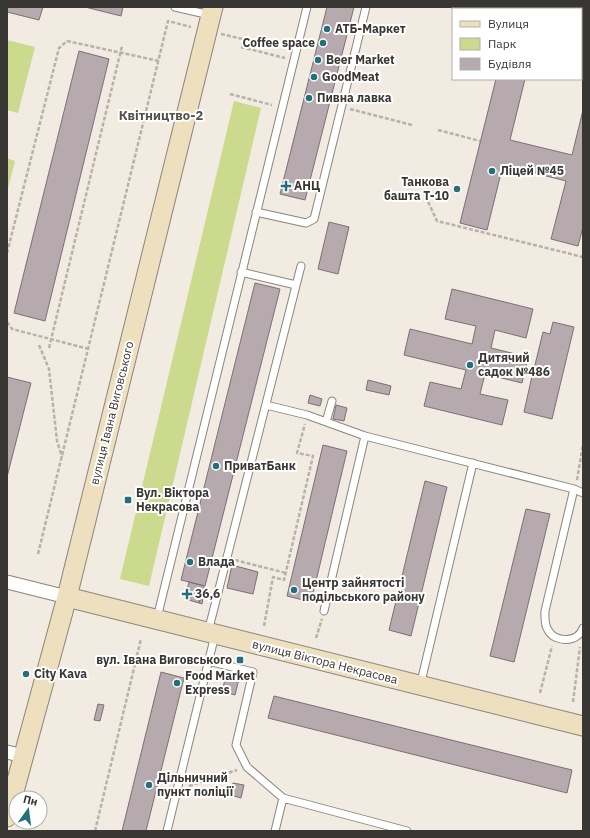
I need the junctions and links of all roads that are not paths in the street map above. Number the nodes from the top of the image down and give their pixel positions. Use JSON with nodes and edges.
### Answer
{"nodes":[{"id":1,"x":175,"y":7,"type":"edge"},
{"id":2,"x":307,"y":7,"type":"edge"},
{"id":3,"x":366,"y":7,"type":"edge"},
{"id":4,"x":212,"y":11,"type":"edge"},
{"id":5,"x":256,"y":212,"type":"junction"},
{"id":6,"x":301,"y":266,"type":"dead end"},
{"id":7,"x":242,"y":272,"type":"junction"},
{"id":8,"x":296,"y":285,"type":"junction"},
{"id":9,"x":332,"y":401,"type":"dead end"},
{"id":10,"x":266,"y":405,"type":"junction"},
{"id":11,"x":326,"y":422,"type":"junction"},
{"id":12,"x":365,"y":436,"type":"junction"},
{"id":13,"x":473,"y":463,"type":"junction"},
{"id":14,"x":574,"y":488,"type":"junction"},
{"id":15,"x":583,"y":493,"type":"edge"},
{"id":16,"x":7,"y":582,"type":"edge"},
{"id":17,"x":67,"y":597,"type":"junction"},
{"id":18,"x":324,"y":611,"type":"road end"},
{"id":19,"x":156,"y":620,"type":"junction"},
{"id":20,"x":582,"y":630,"type":"edge"},
{"id":21,"x":212,"y":634,"type":"junction"},
{"id":22,"x":208,"y":661,"type":"junction"},
{"id":23,"x":420,"y":686,"type":"junction"},
{"id":24,"x":583,"y":726,"type":"edge"},
{"id":25,"x":15,"y":754,"type":"edge"},
{"id":26,"x":283,"y":798,"type":"junction"},
{"id":27,"x":7,"y":817,"type":"edge"},
{"id":28,"x":397,"y":830,"type":"edge"},
{"id":29,"x":167,"y":831,"type":"edge"},
{"id":30,"x":275,"y":831,"type":"edge"},
{"id":31,"x":407,"y":831,"type":"edge"}],
"edges":[{"from":1,"to":4,"type":"lane"},
{"from":2,"to":5,"type":"lane"},
{"from":3,"to":5,"type":"lane"},
{"from":4,"to":17,"type":"main road","name":"вулиця Івана Виговського"},
{"from":5,"to":7,"type":"lane"},
{"from":6,"to":8,"type":"lane"},
{"from":7,"to":8,"type":"lane"},
{"from":7,"to":19,"type":"lane"},
{"from":8,"to":10,"type":"lane"},
{"from":9,"to":11,"type":"lane"},
{"from":10,"to":11,"type":"lane"},
{"from":10,"to":21,"type":"lane"},
{"from":11,"to":12,"type":"lane"},
{"from":12,"to":13,"type":"lane"},
{"from":12,"to":18,"type":"lane"},
{"from":13,"to":14,"type":"lane"},
{"from":13,"to":23,"type":"lane"},
{"from":14,"to":15,"type":"lane"},
{"from":14,"to":20,"type":"lane"},
{"from":16,"to":17,"type":"street"},
{"from":17,"to":19,"type":"main road","name":"вулиця Віктора Некрасова"},
{"from":17,"to":25,"type":"main road","name":"вулиця Івана Виговського"},
{"from":19,"to":21,"type":"main road","name":"вулиця Віктора Некрасова"},
{"from":21,"to":22,"type":"lane"},
{"from":21,"to":23,"type":"main road","name":"вулиця Віктора Некрасова"},
{"from":22,"to":26,"type":"lane"},
{"from":22,"to":29,"type":"lane"},
{"from":23,"to":24,"type":"main road","name":"вулиця Віктора Некрасова"},
{"from":25,"to":27,"type":"main road","name":"вулиця Івана Виговського"},
{"from":26,"to":28,"type":"lane"},
{"from":26,"to":30,"type":"lane"},
{"from":28,"to":31,"type":"lane"}]}
